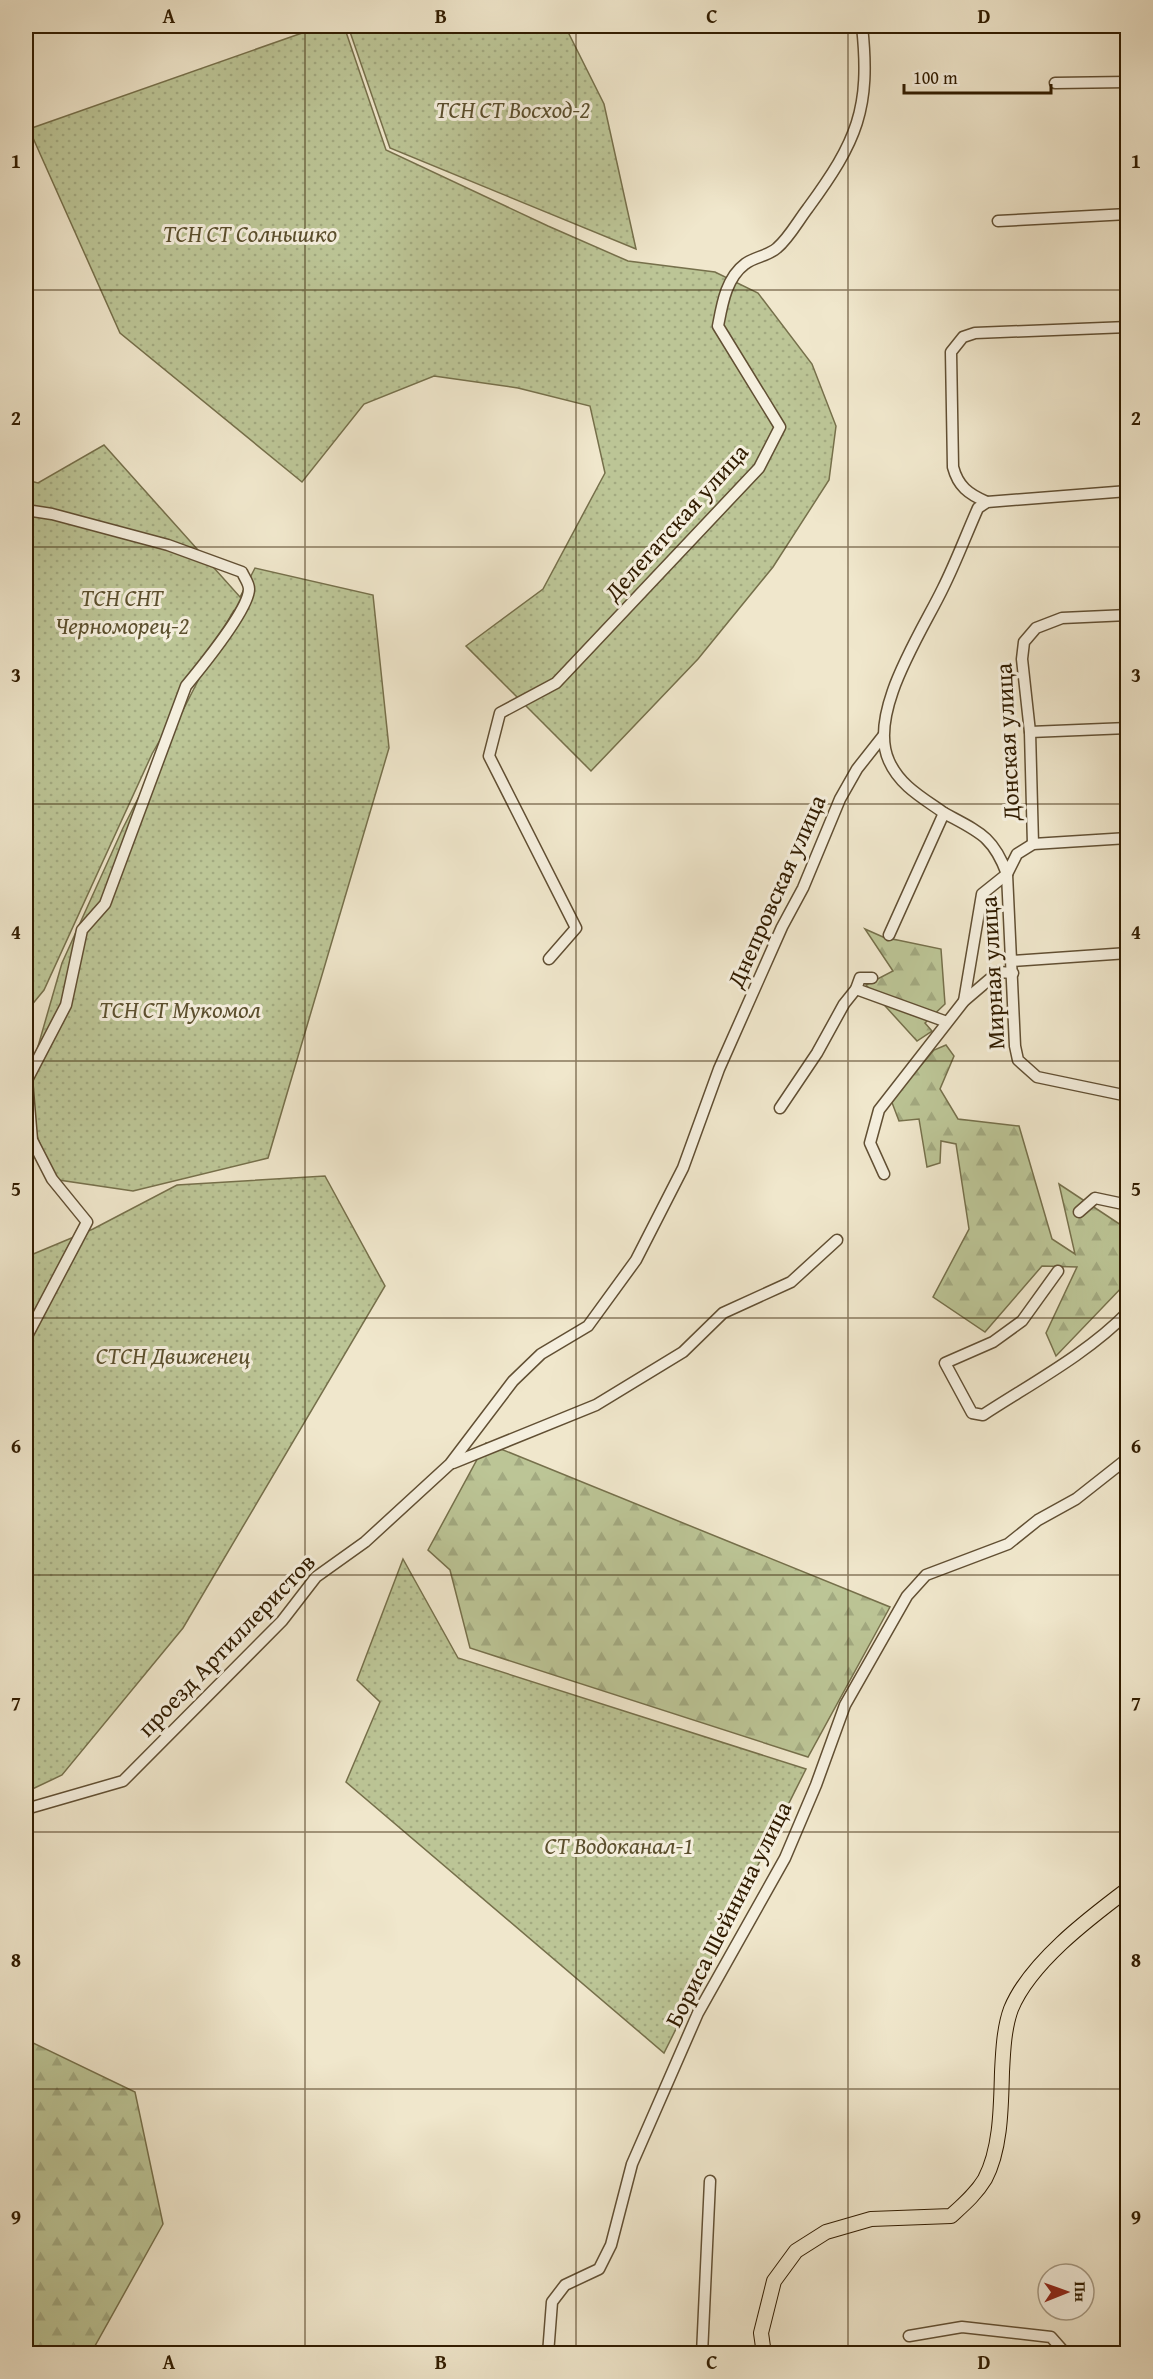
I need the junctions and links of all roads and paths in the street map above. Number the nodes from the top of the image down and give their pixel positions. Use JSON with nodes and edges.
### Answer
{"nodes":[{"id":1,"x":862,"y":26,"type":"edge"},
{"id":2,"x":1128,"y":82,"type":"edge"},
{"id":3,"x":1055,"y":83,"type":"dead end"},
{"id":4,"x":1128,"y":214,"type":"edge"},
{"id":5,"x":998,"y":221,"type":"dead end"},
{"id":6,"x":1128,"y":327,"type":"edge"},
{"id":7,"x":1128,"y":491,"type":"edge"},
{"id":8,"x":987,"y":502,"type":"junction"},
{"id":9,"x":26,"y":510,"type":"edge"},
{"id":10,"x":1128,"y":615,"type":"edge"},
{"id":11,"x":1128,"y":728,"type":"edge"},
{"id":12,"x":1030,"y":732,"type":"junction"},
{"id":13,"x":883,"y":736,"type":"junction"},
{"id":14,"x":944,"y":813,"type":"junction"},
{"id":15,"x":1128,"y":837,"type":"edge"},
{"id":16,"x":1033,"y":844,"type":"junction"},
{"id":17,"x":1007,"y":874,"type":"junction"},
{"id":18,"x":889,"y":935,"type":"dead end"},
{"id":19,"x":1128,"y":953,"type":"edge"},
{"id":20,"x":549,"y":959,"type":"dead end"},
{"id":21,"x":1012,"y":961,"type":"junction"},
{"id":22,"x":1013,"y":973,"type":"junction"},
{"id":23,"x":872,"y":978,"type":"dead end"},
{"id":24,"x":856,"y":989,"type":"junction"},
{"id":25,"x":964,"y":1001,"type":"junction"},
{"id":26,"x":947,"y":1022,"type":"junction"},
{"id":27,"x":719,"y":1069,"type":"joint"},
{"id":28,"x":1128,"y":1096,"type":"edge"},
{"id":29,"x":780,"y":1108,"type":"dead end"},
{"id":30,"x":884,"y":1174,"type":"dead end"},
{"id":31,"x":1128,"y":1205,"type":"edge"},
{"id":32,"x":1079,"y":1212,"type":"dead end"},
{"id":33,"x":837,"y":1240,"type":"dead end"},
{"id":34,"x":1058,"y":1271,"type":"dead end"},
{"id":35,"x":1128,"y":1312,"type":"edge"},
{"id":36,"x":26,"y":1338,"type":"edge"},
{"id":37,"x":1128,"y":1458,"type":"edge"},
{"id":38,"x":450,"y":1464,"type":"junction"},
{"id":39,"x":26,"y":1809,"type":"edge"},
{"id":40,"x":1128,"y":1889,"type":"edge"},
{"id":41,"x":710,"y":2181,"type":"dead end"},
{"id":42,"x":909,"y":2336,"type":"dead end"},
{"id":43,"x":548,"y":2354,"type":"edge"},
{"id":44,"x":702,"y":2354,"type":"edge"},
{"id":45,"x":764,"y":2354,"type":"edge"},
{"id":46,"x":1066,"y":2354,"type":"edge"}],
"edges":[{"from":1,"to":20,"type":"street","name":"Делегатская улица"},
{"from":2,"to":3,"type":"street"},
{"from":4,"to":5,"type":"street"},
{"from":6,"to":8,"type":"street"},
{"from":7,"to":8,"type":"street"},
{"from":8,"to":13,"type":"street","name":"Днепровская улица"},
{"from":9,"to":36,"type":"street"},
{"from":10,"to":12,"type":"street","name":"Донская улица"},
{"from":11,"to":12,"type":"street"},
{"from":12,"to":16,"type":"street","name":"Донская улица"},
{"from":13,"to":14,"type":"street","name":"Днепровская улица"},
{"from":13,"to":27,"type":"street","name":"Днепровская улица"},
{"from":14,"to":17,"type":"street","name":"Мирная улица"},
{"from":14,"to":18,"type":"street"},
{"from":15,"to":16,"type":"street"},
{"from":16,"to":17,"type":"street"},
{"from":17,"to":21,"type":"street","name":"Мирная улица"},
{"from":17,"to":25,"type":"street"},
{"from":19,"to":21,"type":"street"},
{"from":21,"to":22,"type":"street","name":"Мирная улица"},
{"from":22,"to":25,"type":"street"},
{"from":22,"to":28,"type":"street","name":"Мирная улица"},
{"from":23,"to":24,"type":"street"},
{"from":24,"to":26,"type":"street"},
{"from":24,"to":29,"type":"street"},
{"from":25,"to":26,"type":"street"},
{"from":26,"to":30,"type":"street"},
{"from":27,"to":38,"type":"street","name":"проезд Артиллеристов"},
{"from":31,"to":32,"type":"street"},
{"from":33,"to":38,"type":"street"},
{"from":34,"to":35,"type":"street"},
{"from":37,"to":43,"type":"street","name":"Бориса Шейнина улица"},
{"from":38,"to":39,"type":"street","name":"проезд Артиллеристов"},
{"from":40,"to":45,"type":"main road"},
{"from":41,"to":44,"type":"street"},
{"from":42,"to":46,"type":"street"}]}
